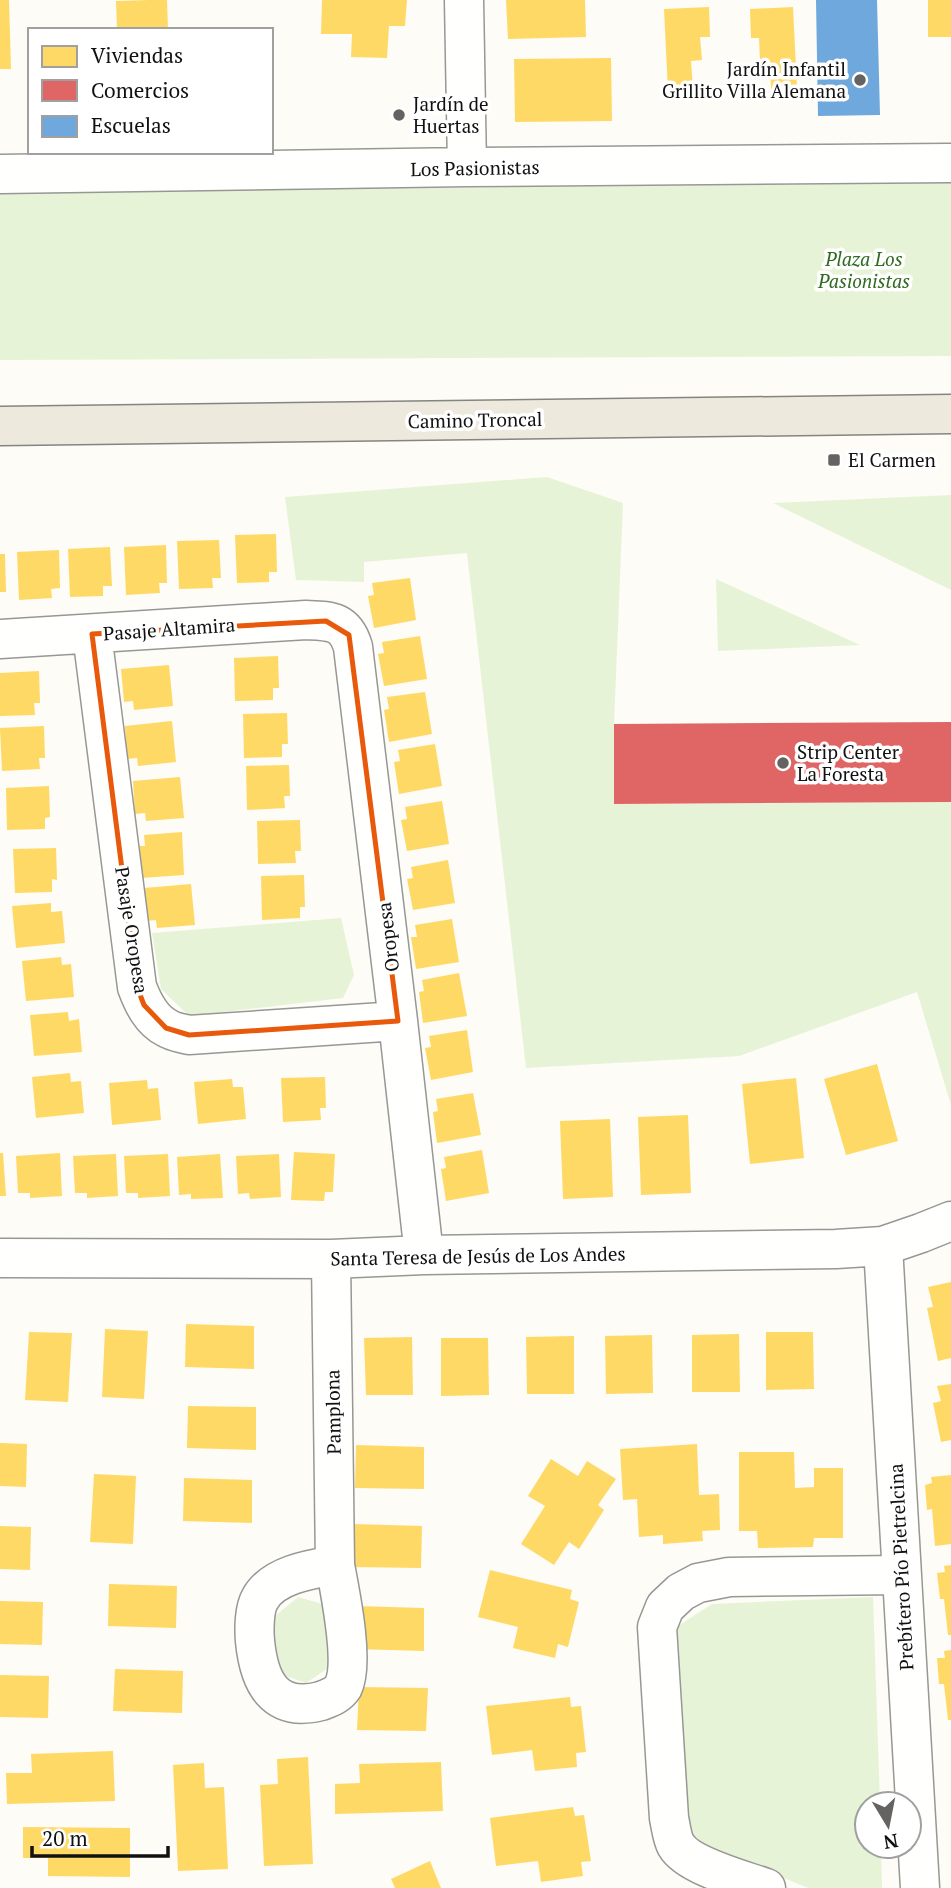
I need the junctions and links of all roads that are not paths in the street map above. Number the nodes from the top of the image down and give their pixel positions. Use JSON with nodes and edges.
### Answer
{"nodes":[{"id":1,"x":464,"y":0,"type":"edge"},
{"id":2,"x":951,"y":163,"type":"edge"},
{"id":3,"x":467,"y":167,"type":"junction"},
{"id":4,"x":0,"y":174,"type":"edge"},
{"id":5,"x":951,"y":414,"type":"edge"},
{"id":6,"x":0,"y":426,"type":"edge"},
{"id":7,"x":338,"y":625,"type":"joint"},
{"id":8,"x":92,"y":634,"type":"junction"},
{"id":9,"x":0,"y":639,"type":"edge"},
{"id":10,"x":398,"y":1021,"type":"junction"},
{"id":11,"x":951,"y":1221,"type":"edge"},
{"id":12,"x":883,"y":1246,"type":"junction"},
{"id":13,"x":424,"y":1255,"type":"junction"},
{"id":14,"x":0,"y":1258,"type":"edge"},
{"id":15,"x":331,"y":1259,"type":"junction"},
{"id":16,"x":335,"y":1565,"type":"dead end"},
{"id":17,"x":902,"y":1576,"type":"junction"},
{"id":18,"x":766,"y":1888,"type":"edge"},
{"id":19,"x":919,"y":1888,"type":"edge"}],
"edges":[{"from":1,"to":3,"type":"street"},
{"from":2,"to":3,"type":"street","name":"Los Pasionistas"},
{"from":3,"to":4,"type":"street","name":"Los Pasionistas"},
{"from":5,"to":6,"type":"main road","name":"Camino Troncal"},
{"from":7,"to":8,"type":"street","name":"Pasaje Altamira"},
{"from":7,"to":10,"type":"street","name":"Oropesa"},
{"from":8,"to":9,"type":"street","name":"Pasaje Altamira"},
{"from":8,"to":10,"type":"street","name":"Pasaje Oropesa"},
{"from":10,"to":13,"type":"street","name":"Oropesa"},
{"from":11,"to":12,"type":"street","name":"Santa Teresa de Jesús de Los Andes"},
{"from":12,"to":13,"type":"street","name":"Santa Teresa de Jesús de Los Andes"},
{"from":12,"to":17,"type":"street","name":"Prebítero Pío Pietrelcina"},
{"from":13,"to":15,"type":"street","name":"Santa Teresa de Jesús de Los Andes"},
{"from":14,"to":15,"type":"street","name":"Santa Teresa de Jesús de Los Andes"},
{"from":15,"to":16,"type":"street","name":"Pamplona"},
{"from":17,"to":18,"type":"street"},
{"from":17,"to":19,"type":"street","name":"Prebítero Pío Pietrelcina"}]}
